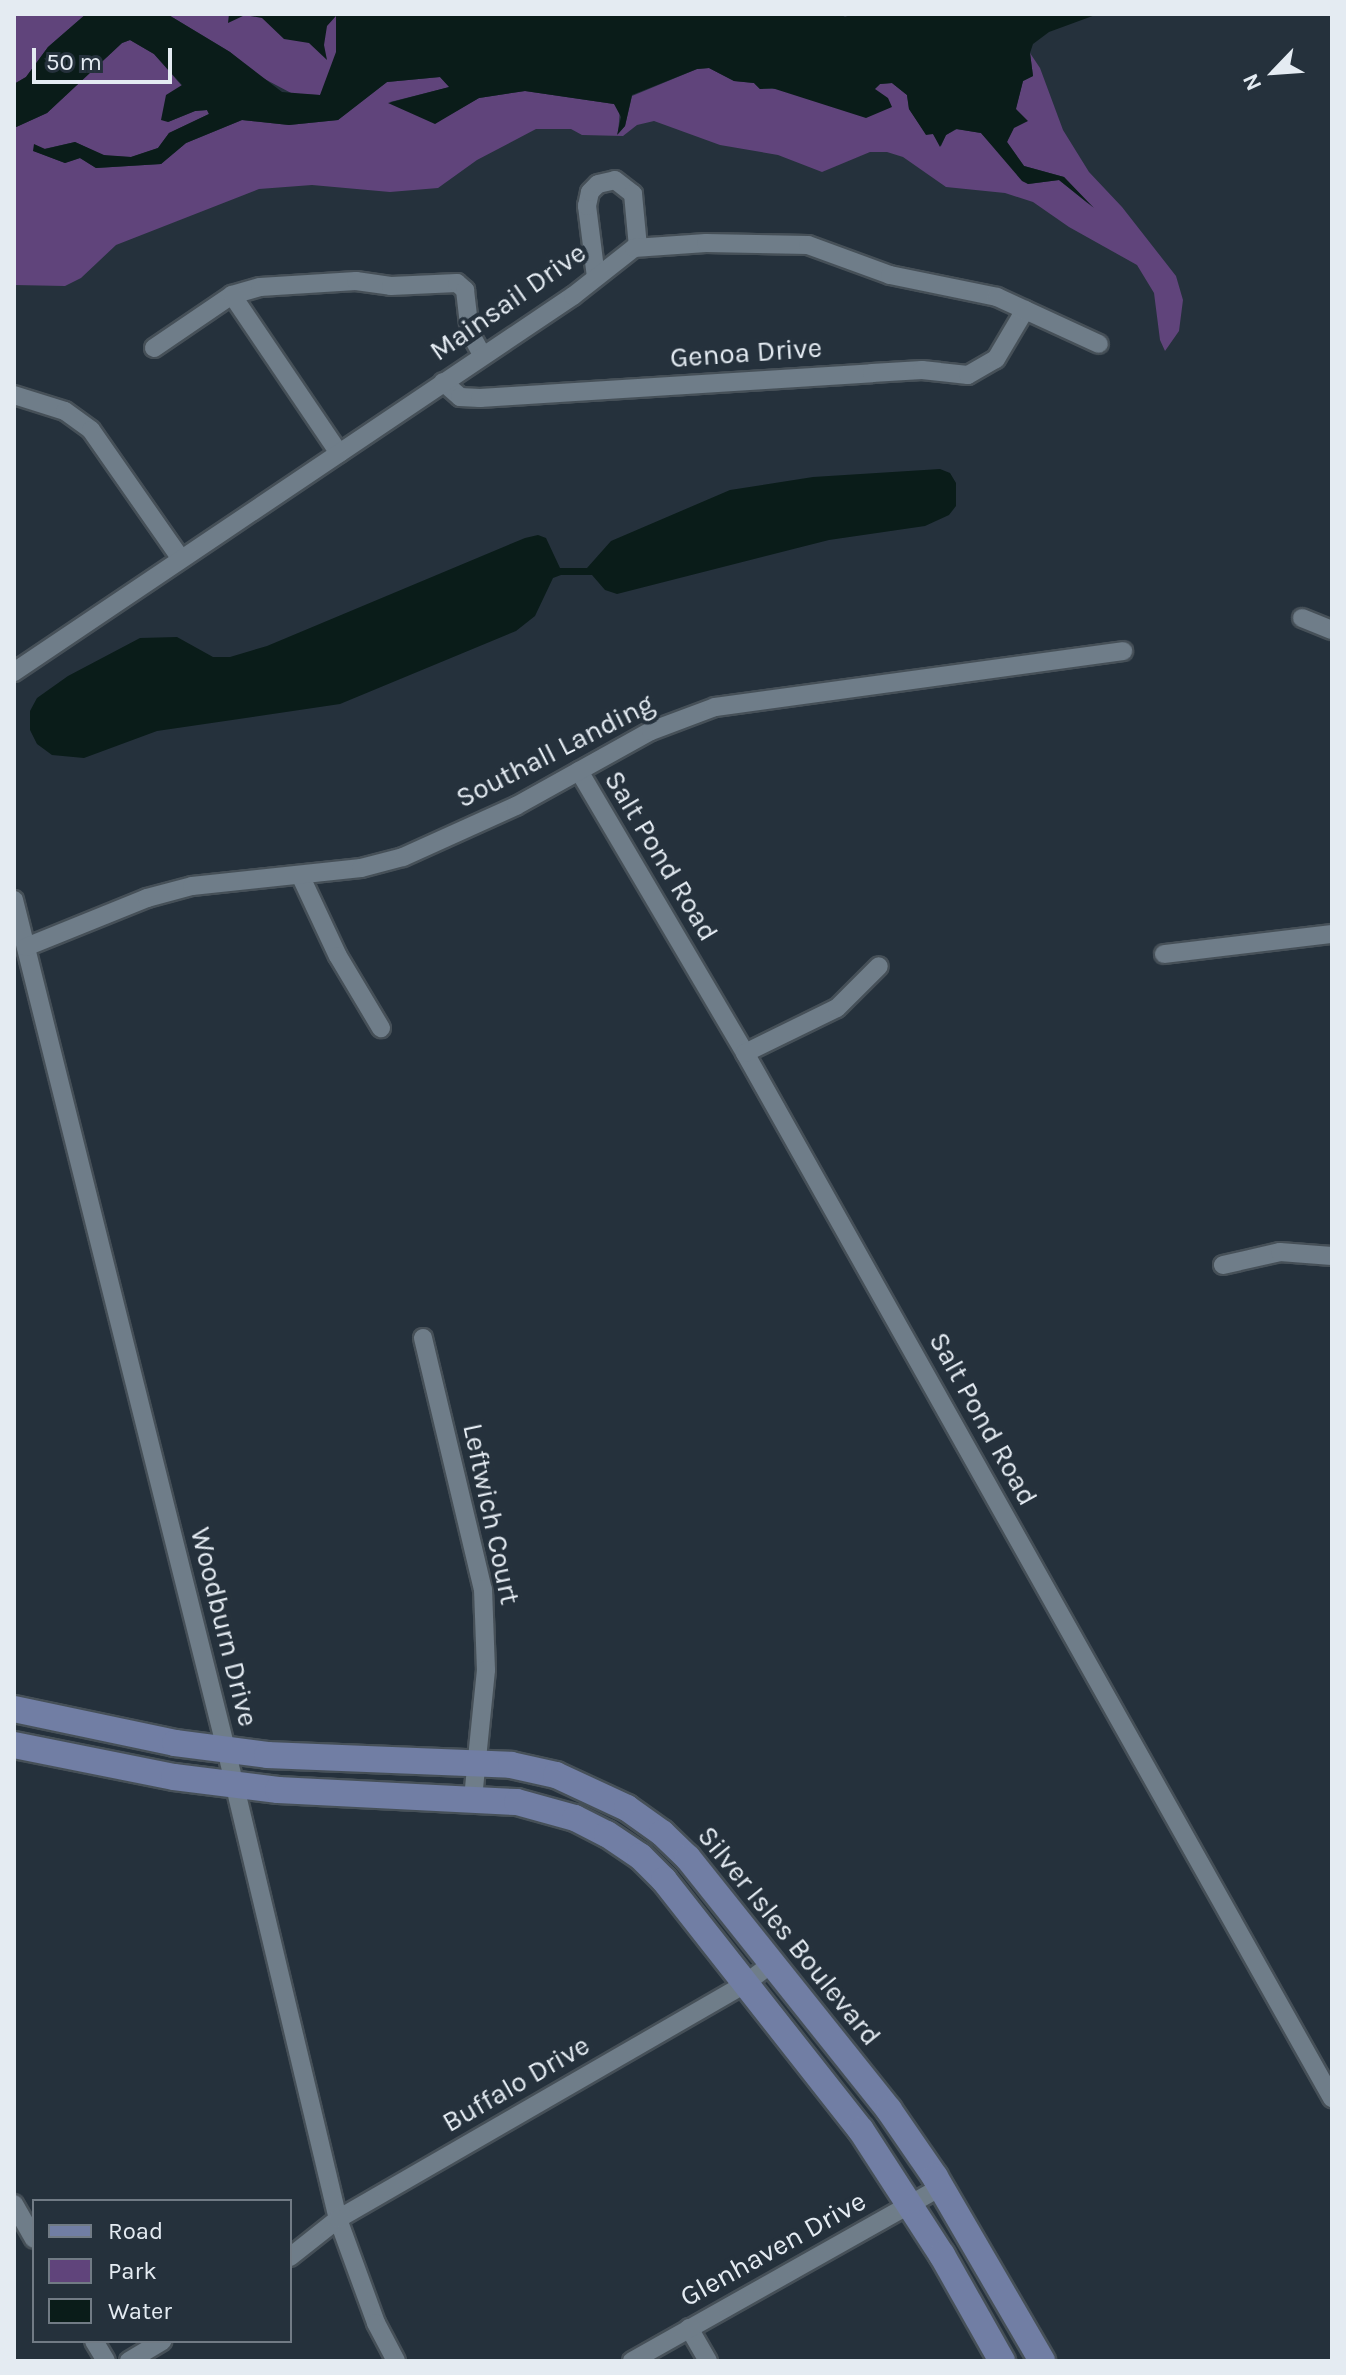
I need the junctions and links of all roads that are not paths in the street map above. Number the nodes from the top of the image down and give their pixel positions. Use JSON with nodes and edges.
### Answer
{"nodes":[{"id":1,"x":638,"y":247,"type":"junction"},
{"id":2,"x":596,"y":277,"type":"junction"},
{"id":3,"x":232,"y":295,"type":"junction"},
{"id":4,"x":1025,"y":310,"type":"junction"},
{"id":5,"x":1099,"y":344,"type":"dead end"},
{"id":6,"x":154,"y":348,"type":"dead end"},
{"id":7,"x":483,"y":356,"type":"junction"},
{"id":8,"x":443,"y":382,"type":"junction"},
{"id":9,"x":14,"y":395,"type":"edge"},
{"id":10,"x":339,"y":453,"type":"junction"},
{"id":11,"x":181,"y":559,"type":"junction"},
{"id":12,"x":1302,"y":618,"type":"dead end"},
{"id":13,"x":1332,"y":630,"type":"edge"},
{"id":14,"x":1123,"y":651,"type":"dead end"},
{"id":15,"x":14,"y":672,"type":"edge"},
{"id":16,"x":579,"y":771,"type":"junction"},
{"id":17,"x":300,"y":875,"type":"junction"},
{"id":18,"x":14,"y":900,"type":"edge"},
{"id":19,"x":1332,"y":934,"type":"edge"},
{"id":20,"x":26,"y":947,"type":"junction"},
{"id":21,"x":1164,"y":954,"type":"dead end"},
{"id":22,"x":879,"y":966,"type":"dead end"},
{"id":23,"x":381,"y":1028,"type":"dead end"},
{"id":24,"x":745,"y":1053,"type":"junction"},
{"id":25,"x":1332,"y":1256,"type":"edge"},
{"id":26,"x":1223,"y":1265,"type":"dead end"},
{"id":27,"x":423,"y":1338,"type":"dead end"},
{"id":28,"x":14,"y":1709,"type":"edge"},
{"id":29,"x":14,"y":1745,"type":"edge"},
{"id":30,"x":226,"y":1749,"type":"junction"},
{"id":31,"x":476,"y":1763,"type":"junction"},
{"id":32,"x":234,"y":1784,"type":"junction"},
{"id":33,"x":473,"y":1799,"type":"junction"},
{"id":34,"x":773,"y":1963,"type":"junction"},
{"id":35,"x":746,"y":1983,"type":"junction"},
{"id":36,"x":1332,"y":2098,"type":"edge"},
{"id":37,"x":941,"y":2187,"type":"junction"},
{"id":38,"x":14,"y":2204,"type":"edge"},
{"id":39,"x":910,"y":2205,"type":"junction"},
{"id":40,"x":338,"y":2219,"type":"junction"},
{"id":41,"x":32,"y":2236,"type":"edge"},
{"id":42,"x":292,"y":2255,"type":"edge"},
{"id":43,"x":689,"y":2328,"type":"junction"},
{"id":44,"x":95,"y":2343,"type":"edge"},
{"id":45,"x":159,"y":2343,"type":"edge"},
{"id":46,"x":106,"y":2361,"type":"edge"},
{"id":47,"x":129,"y":2361,"type":"edge"},
{"id":48,"x":396,"y":2361,"type":"edge"},
{"id":49,"x":632,"y":2361,"type":"edge"},
{"id":50,"x":708,"y":2361,"type":"edge"},
{"id":51,"x":1002,"y":2361,"type":"edge"},
{"id":52,"x":1042,"y":2361,"type":"edge"}],
"edges":[{"from":1,"to":2,"type":"street","name":"Mainsail Drive"},
{"from":1,"to":2,"type":"street"},
{"from":1,"to":4,"type":"street"},
{"from":2,"to":7,"type":"street","name":"Mainsail Drive"},
{"from":3,"to":6,"type":"street"},
{"from":3,"to":7,"type":"street"},
{"from":3,"to":10,"type":"street"},
{"from":4,"to":5,"type":"street"},
{"from":4,"to":8,"type":"street","name":"Genoa Drive"},
{"from":7,"to":8,"type":"street","name":"Mainsail Drive"},
{"from":8,"to":10,"type":"street","name":"Mainsail Drive"},
{"from":9,"to":11,"type":"street"},
{"from":10,"to":11,"type":"street","name":"Mainsail Drive"},
{"from":11,"to":15,"type":"street","name":"Mainsail Drive"},
{"from":12,"to":13,"type":"street"},
{"from":14,"to":16,"type":"street","name":"Southall Landing"},
{"from":16,"to":17,"type":"street","name":"Southall Landing"},
{"from":16,"to":24,"type":"street","name":"Salt Pond Road"},
{"from":17,"to":20,"type":"street","name":"Southall Landing"},
{"from":17,"to":23,"type":"street"},
{"from":18,"to":20,"type":"street","name":"Woodburn Drive"},
{"from":19,"to":21,"type":"street"},
{"from":20,"to":30,"type":"street","name":"Woodburn Drive"},
{"from":22,"to":24,"type":"street"},
{"from":24,"to":36,"type":"street","name":"Salt Pond Road"},
{"from":25,"to":26,"type":"street"},
{"from":27,"to":31,"type":"street","name":"Leftwich Court"},
{"from":28,"to":30,"type":"street","name":"Silver Isles Boulevard"},
{"from":29,"to":32,"type":"street"},
{"from":30,"to":31,"type":"street","name":"Silver Isles Boulevard"},
{"from":30,"to":32,"type":"street","name":"Woodburn Drive"},
{"from":31,"to":33,"type":"street","name":"Leftwich Court"},
{"from":31,"to":34,"type":"street","name":"Silver Isles Boulevard"},
{"from":32,"to":33,"type":"street"},
{"from":32,"to":40,"type":"street","name":"Woodburn Drive"},
{"from":33,"to":35,"type":"street"},
{"from":34,"to":35,"type":"street","name":"Buffalo Drive"},
{"from":34,"to":37,"type":"street","name":"Silver Isles Boulevard"},
{"from":35,"to":39,"type":"street"},
{"from":35,"to":40,"type":"street","name":"Buffalo Drive"},
{"from":37,"to":39,"type":"street","name":"Glenhaven Drive"},
{"from":37,"to":52,"type":"street","name":"Silver Isles Boulevard"},
{"from":38,"to":41,"type":"street"},
{"from":39,"to":43,"type":"street","name":"Glenhaven Drive"},
{"from":39,"to":51,"type":"street"},
{"from":40,"to":42,"type":"street","name":"Buffalo Drive"},
{"from":40,"to":48,"type":"street","name":"Woodburn Drive"},
{"from":43,"to":49,"type":"street","name":"Glenhaven Drive"},
{"from":43,"to":50,"type":"street"},
{"from":44,"to":46,"type":"street"},
{"from":45,"to":47,"type":"street"}]}
